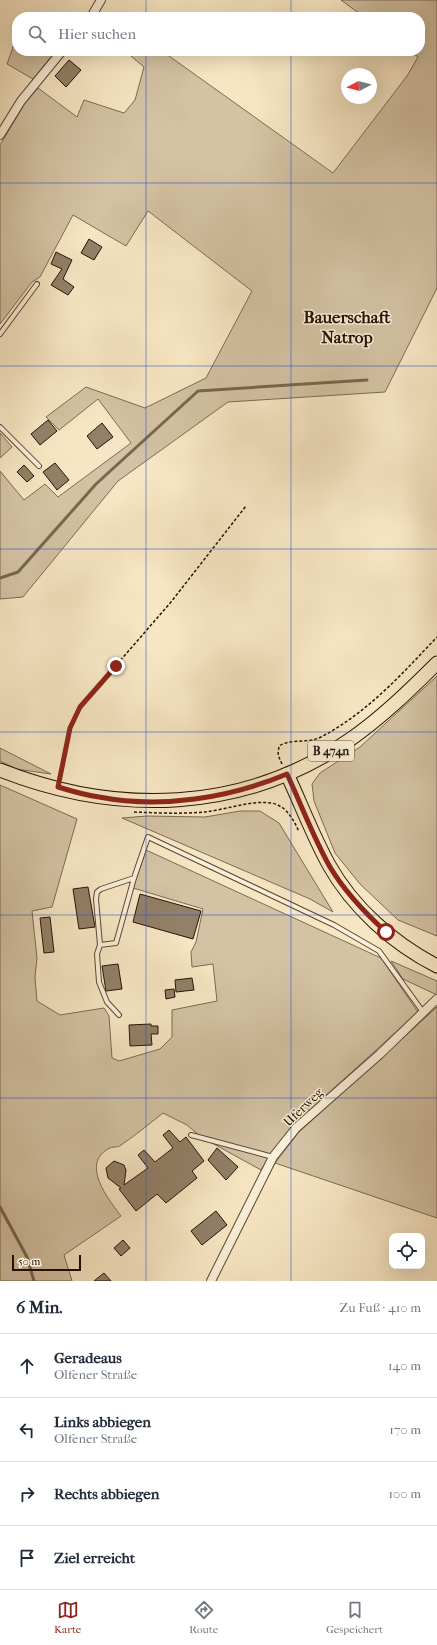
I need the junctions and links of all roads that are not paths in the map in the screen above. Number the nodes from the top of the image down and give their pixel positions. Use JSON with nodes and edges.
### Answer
{"nodes":[{"id":1,"x":101,"y":0,"type":"edge"},
{"id":2,"x":94,"y":12,"type":"edge"},
{"id":3,"x":58,"y":56,"type":"edge"},
{"id":4,"x":0,"y":135,"type":"edge"},
{"id":5,"x":37,"y":284,"type":"dead end"},
{"id":6,"x":0,"y":334,"type":"edge"},
{"id":7,"x":0,"y":427,"type":"edge"},
{"id":8,"x":39,"y":466,"type":"dead end"},
{"id":9,"x":437,"y":663,"type":"edge"},
{"id":10,"x":0,"y":770,"type":"edge"},
{"id":11,"x":287,"y":774,"type":"junction"},
{"id":12,"x":134,"y":878,"type":"junction"},
{"id":13,"x":100,"y":945,"type":"junction"},
{"id":14,"x":437,"y":966,"type":"edge"},
{"id":15,"x":437,"y":999,"type":"edge"},
{"id":16,"x":424,"y":1013,"type":"junction"},
{"id":17,"x":119,"y":1015,"type":"dead end"},
{"id":18,"x":191,"y":1135,"type":"dead end"},
{"id":19,"x":274,"y":1157,"type":"junction"},
{"id":20,"x":211,"y":1281,"type":"edge"}],
"edges":[{"from":1,"to":2,"type":"street"},
{"from":3,"to":4,"type":"street"},
{"from":5,"to":6,"type":"lane"},
{"from":7,"to":8,"type":"lane"},
{"from":9,"to":11,"type":"main road","number":"B 474n"},
{"from":10,"to":11,"type":"main road"},
{"from":11,"to":14,"type":"main road"},
{"from":12,"to":13,"type":"lane"},
{"from":12,"to":13,"type":"lane"},
{"from":12,"to":16,"type":"lane"},
{"from":13,"to":17,"type":"lane"},
{"from":15,"to":16,"type":"street","name":"Uferweg"},
{"from":16,"to":19,"type":"street","name":"Uferweg"},
{"from":18,"to":19,"type":"lane"},
{"from":19,"to":20,"type":"street","name":"Uferweg"}]}
